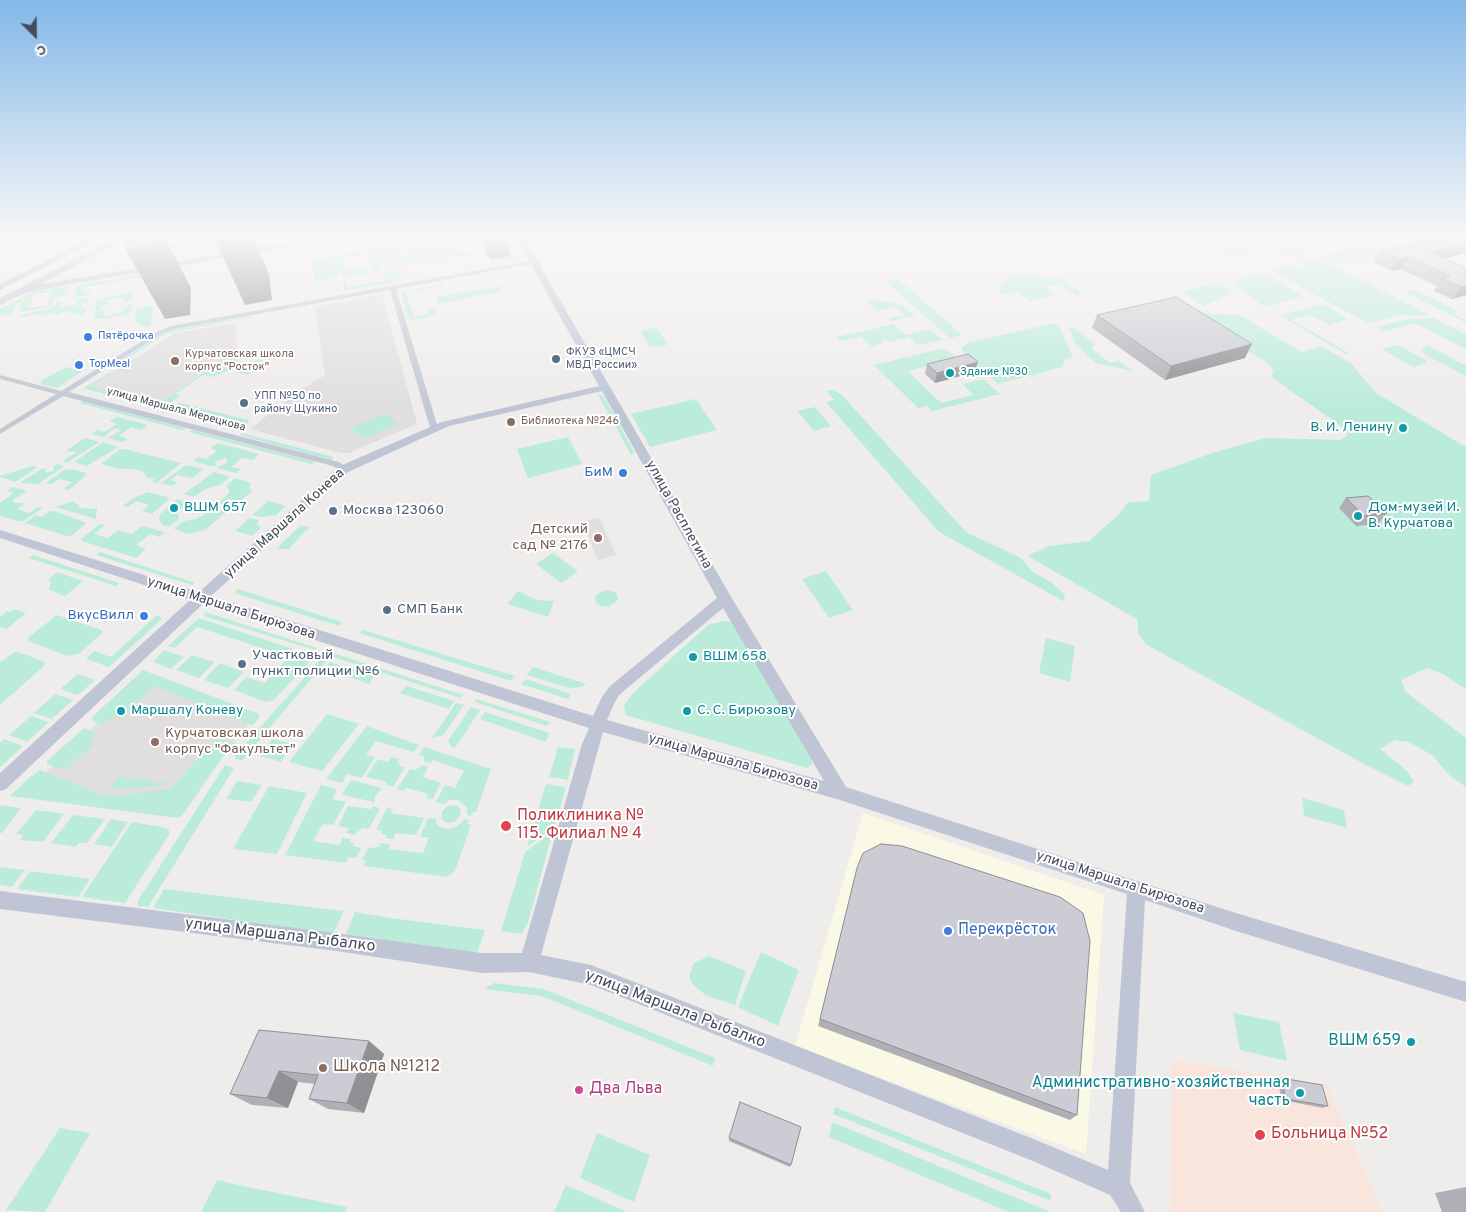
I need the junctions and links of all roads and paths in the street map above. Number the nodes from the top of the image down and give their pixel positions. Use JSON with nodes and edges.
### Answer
{"nodes":[{"id":1,"x":18,"y":293,"type":"edge"},
{"id":2,"x":367,"y":293,"type":"edge"},
{"id":3,"x":394,"y":293,"type":"edge"},
{"id":4,"x":552,"y":293,"type":"edge"},
{"id":5,"x":0,"y":302,"type":"edge"},
{"id":6,"x":0,"y":377,"type":"edge"},
{"id":7,"x":606,"y":387,"type":"junction"},
{"id":8,"x":63,"y":393,"type":"junction"},
{"id":9,"x":434,"y":428,"type":"junction"},
{"id":10,"x":0,"y":432,"type":"edge"},
{"id":11,"x":344,"y":469,"type":"junction"},
{"id":12,"x":0,"y":534,"type":"edge"},
{"id":13,"x":200,"y":599,"type":"junction"},
{"id":14,"x":725,"y":599,"type":"junction"},
{"id":15,"x":597,"y":724,"type":"junction"},
{"id":16,"x":0,"y":784,"type":"edge"},
{"id":17,"x":840,"y":793,"type":"junction"},
{"id":18,"x":1136,"y":888,"type":"junction"},
{"id":19,"x":0,"y":900,"type":"edge"},
{"id":20,"x":529,"y":962,"type":"junction"},
{"id":21,"x":1466,"y":992,"type":"edge"},
{"id":22,"x":1118,"y":1187,"type":"junction"},
{"id":23,"x":1133,"y":1212,"type":"edge"}],
"edges":[{"from":1,"to":5,"type":"street"},
{"from":2,"to":8,"type":"street"},
{"from":3,"to":9,"type":"street"},
{"from":4,"to":7,"type":"street","name":"улица Расплетина"},
{"from":6,"to":8,"type":"street","name":"улица Маршала Мерецкова"},
{"from":7,"to":9,"type":"street","name":"улица Маршала Конева"},
{"from":7,"to":14,"type":"street","name":"улица Расплетина"},
{"from":8,"to":10,"type":"street"},
{"from":8,"to":11,"type":"street","name":"улица Маршала Мерецкова"},
{"from":9,"to":11,"type":"street","name":"улица Маршала Конева"},
{"from":11,"to":13,"type":"street","name":"улица Маршала Конева"},
{"from":12,"to":13,"type":"street","name":"улица Маршала Бирюзова"},
{"from":13,"to":15,"type":"street","name":"улица Маршала Бирюзова"},
{"from":13,"to":16,"type":"street","name":"улица Маршала Конева"},
{"from":14,"to":15,"type":"street"},
{"from":14,"to":17,"type":"street","name":"улица Расплетина"},
{"from":15,"to":17,"type":"street","name":"улица Маршала Бирюзова"},
{"from":15,"to":20,"type":"street"},
{"from":17,"to":18,"type":"street","name":"улица Маршала Бирюзова"},
{"from":18,"to":21,"type":"street","name":"улица Маршала Бирюзова"},
{"from":18,"to":22,"type":"street"},
{"from":19,"to":20,"type":"street","name":"улица Маршала Рыбалко"},
{"from":20,"to":22,"type":"street","name":"улица Маршала Рыбалко"},
{"from":22,"to":23,"type":"street"}]}
